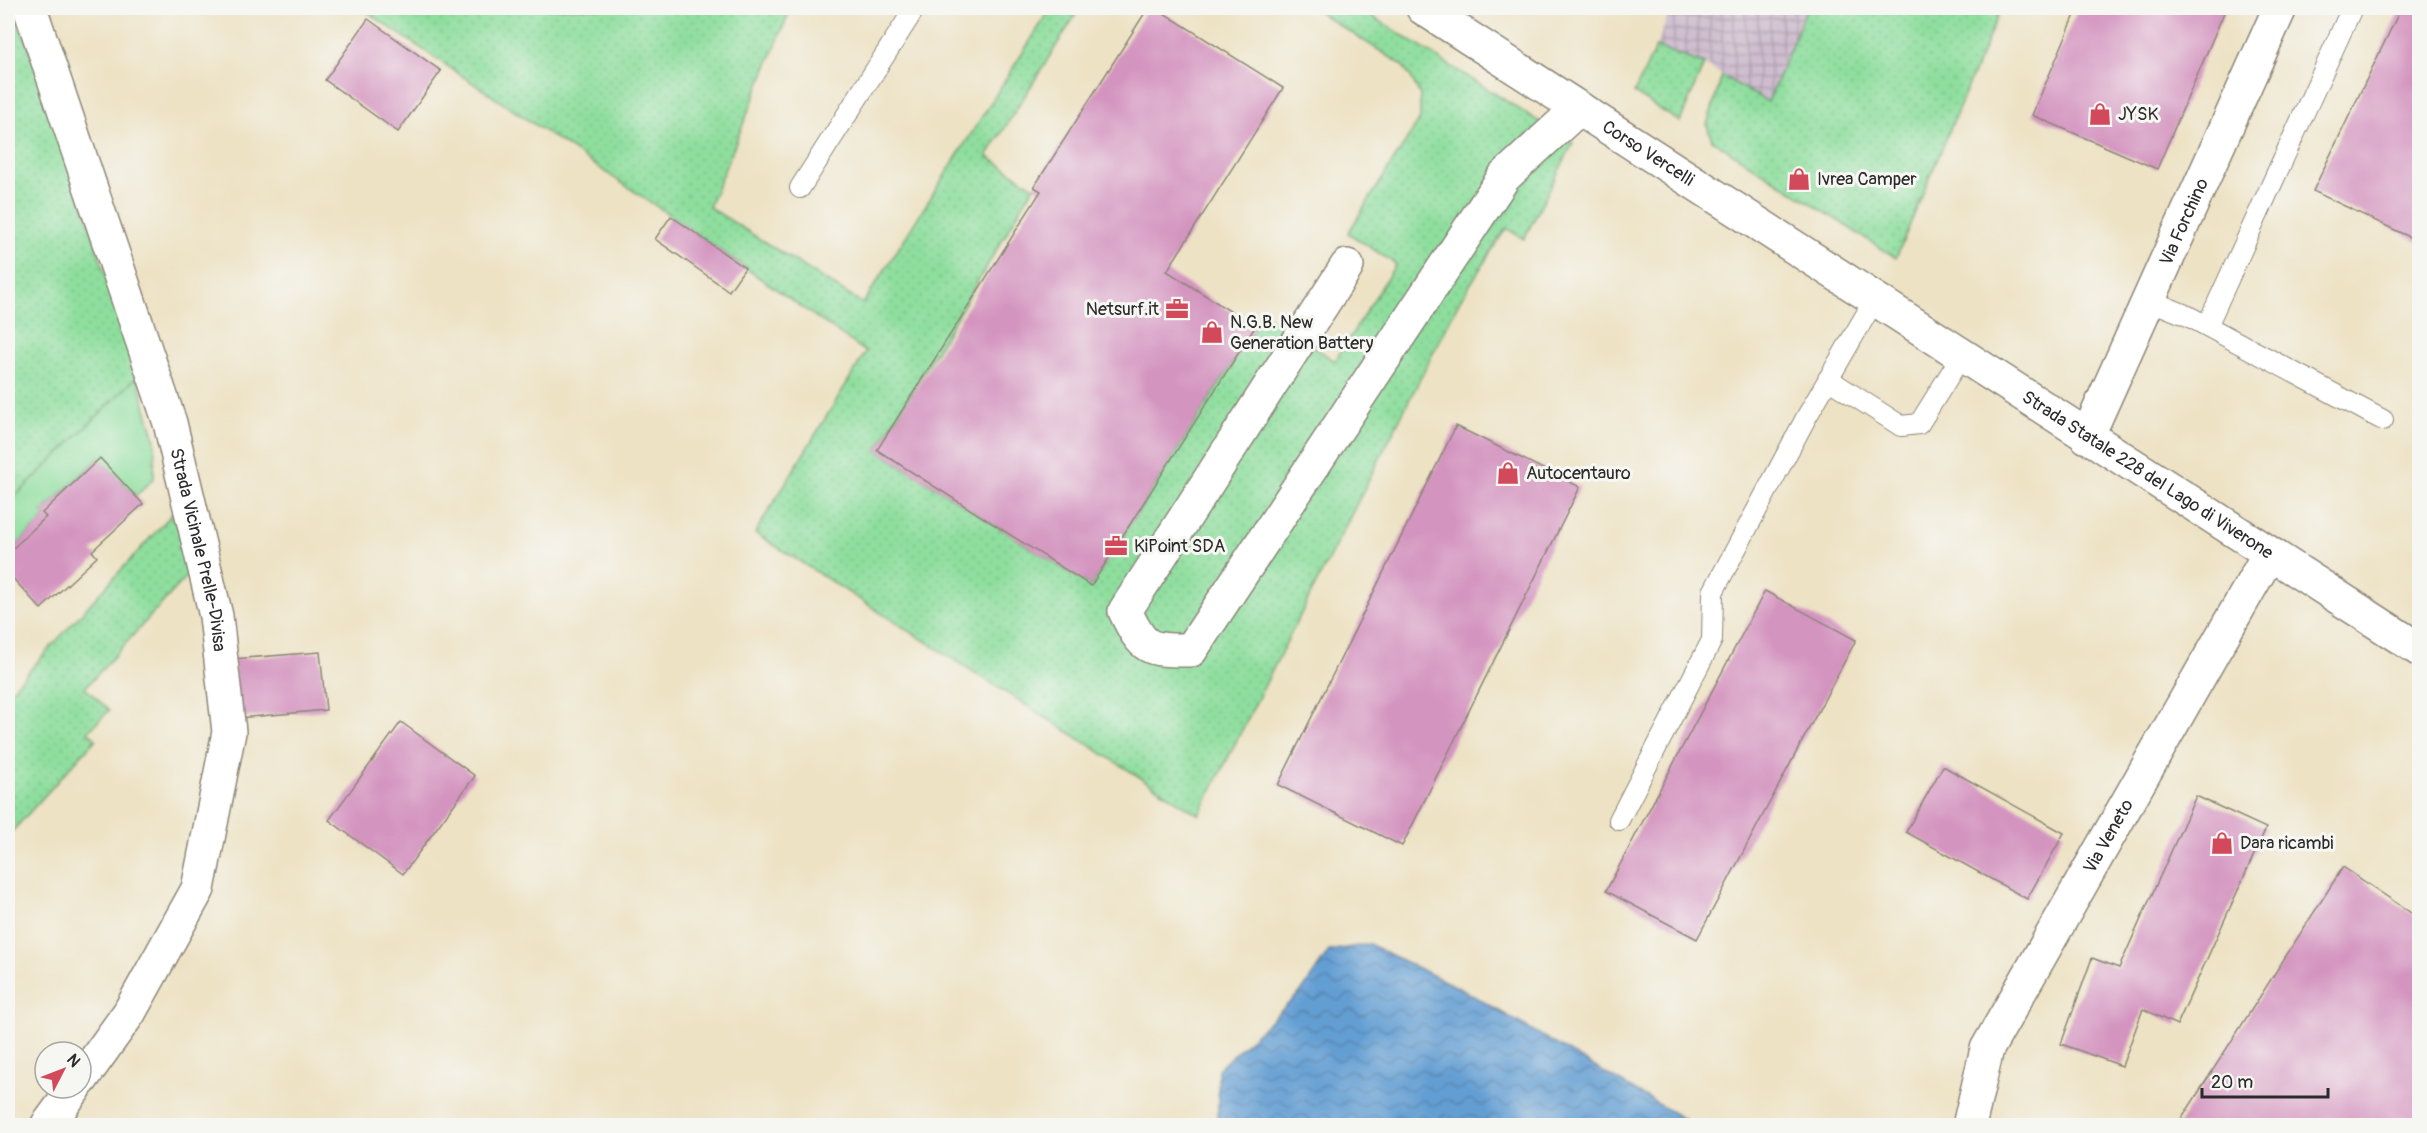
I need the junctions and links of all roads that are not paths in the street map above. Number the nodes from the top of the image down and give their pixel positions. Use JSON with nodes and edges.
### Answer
{"nodes":[{"id":1,"x":30,"y":8,"type":"edge"},
{"id":2,"x":915,"y":8,"type":"edge"},
{"id":3,"x":1423,"y":8,"type":"edge"},
{"id":4,"x":2280,"y":8,"type":"edge"},
{"id":5,"x":2352,"y":8,"type":"edge"},
{"id":6,"x":1579,"y":108,"type":"junction"},
{"id":7,"x":800,"y":188,"type":"dead end"},
{"id":8,"x":1347,"y":266,"type":"dead end"},
{"id":9,"x":1875,"y":299,"type":"junction"},
{"id":10,"x":2149,"y":300,"type":"junction"},
{"id":11,"x":2208,"y":326,"type":"junction"},
{"id":12,"x":1962,"y":356,"type":"junction"},
{"id":13,"x":1828,"y":379,"type":"junction"},
{"id":14,"x":2383,"y":420,"type":"dead end"},
{"id":15,"x":2087,"y":437,"type":"junction"},
{"id":16,"x":2269,"y":554,"type":"junction"},
{"id":17,"x":2420,"y":650,"type":"edge"},
{"id":18,"x":1619,"y":820,"type":"dead end"},
{"id":19,"x":93,"y":1063,"type":"edge"},
{"id":20,"x":68,"y":1100,"type":"edge"},
{"id":21,"x":54,"y":1122,"type":"edge"},
{"id":22,"x":1968,"y":1125,"type":"edge"}],
"edges":[{"from":1,"to":19,"type":"street","name":"Strada Vicinale Prelle-Divisa"},
{"from":2,"to":7,"type":"lane"},
{"from":3,"to":6,"type":"street","name":"Corso Vercelli"},
{"from":4,"to":10,"type":"street","name":"Via Forchino"},
{"from":5,"to":11,"type":"lane"},
{"from":6,"to":8,"type":"street"},
{"from":6,"to":9,"type":"street","name":"Corso Vercelli"},
{"from":9,"to":12,"type":"street","name":"Strada Statale 228 del Lago di Viverone"},
{"from":9,"to":13,"type":"lane"},
{"from":10,"to":11,"type":"lane"},
{"from":10,"to":15,"type":"street","name":"Via Forchino"},
{"from":11,"to":14,"type":"lane"},
{"from":12,"to":13,"type":"lane"},
{"from":12,"to":15,"type":"street","name":"Strada Statale 228 del Lago di Viverone"},
{"from":13,"to":18,"type":"lane"},
{"from":15,"to":16,"type":"street","name":"Strada Statale 228 del Lago di Viverone"},
{"from":16,"to":17,"type":"street","name":"Strada Statale 228 del Lago di Viverone"},
{"from":16,"to":22,"type":"street","name":"Via Veneto"},
{"from":20,"to":21,"type":"street"}]}
